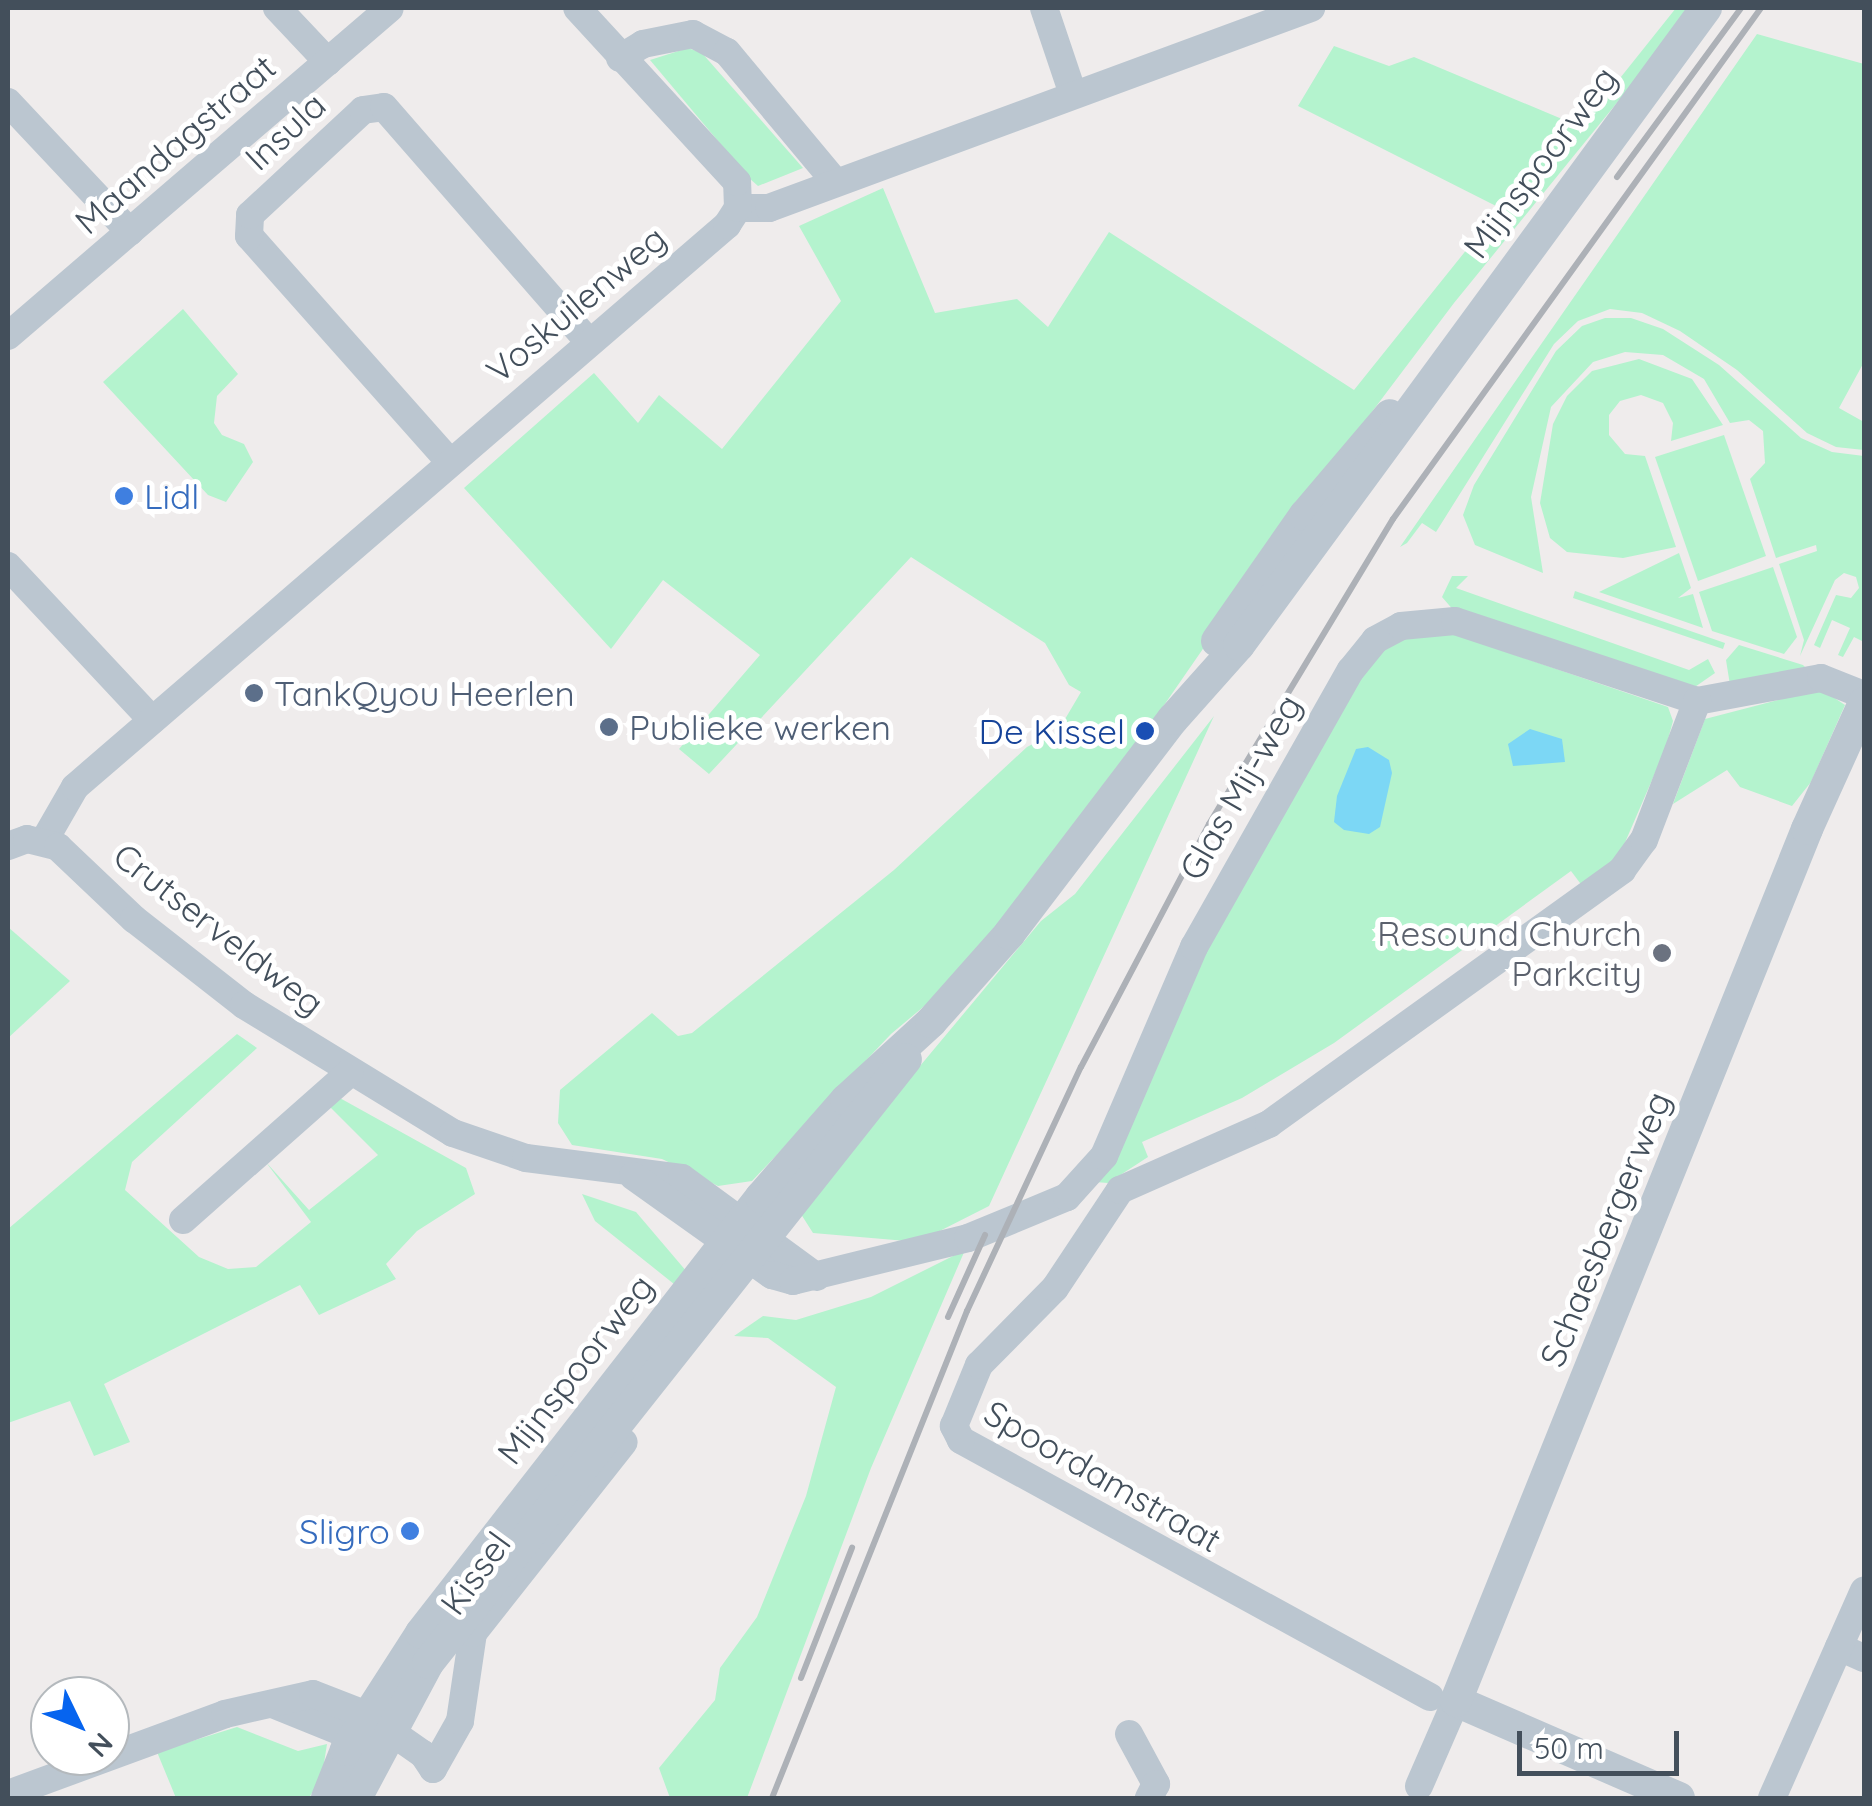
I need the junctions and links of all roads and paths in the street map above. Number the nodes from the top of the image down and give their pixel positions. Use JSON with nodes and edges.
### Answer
{"nodes":[{"id":1,"x":277,"y":8,"type":"edge"},
{"id":2,"x":390,"y":8,"type":"edge"},
{"id":3,"x":577,"y":8,"type":"edge"},
{"id":4,"x":1044,"y":8,"type":"edge"},
{"id":5,"x":1312,"y":8,"type":"edge"},
{"id":6,"x":1706,"y":8,"type":"edge"},
{"id":7,"x":620,"y":58,"type":"junction"},
{"id":8,"x":328,"y":62,"type":"junction"},
{"id":9,"x":1073,"y":94,"type":"junction"},
{"id":10,"x":8,"y":102,"type":"edge"},
{"id":11,"x":836,"y":184,"type":"junction"},
{"id":12,"x":738,"y":208,"type":"junction"},
{"id":13,"x":130,"y":232,"type":"junction"},
{"id":14,"x":8,"y":336,"type":"edge"},
{"id":15,"x":589,"y":342,"type":"junction"},
{"id":16,"x":449,"y":461,"type":"junction"},
{"id":17,"x":8,"y":566,"type":"edge"},
{"id":18,"x":1864,"y":699,"type":"edge"},
{"id":19,"x":1697,"y":701,"type":"junction"},
{"id":20,"x":152,"y":720,"type":"junction"},
{"id":21,"x":44,"y":841,"type":"junction"},
{"id":22,"x":8,"y":846,"type":"edge"},
{"id":23,"x":349,"y":1073,"type":"junction"},
{"id":24,"x":183,"y":1220,"type":"dead end"},
{"id":25,"x":745,"y":1239,"type":"junction"},
{"id":26,"x":624,"y":1442,"type":"dead end"},
{"id":27,"x":1864,"y":1590,"type":"edge"},
{"id":28,"x":1852,"y":1652,"type":"edge"},
{"id":29,"x":1443,"y":1699,"type":"junction"},
{"id":30,"x":372,"y":1732,"type":"junction"},
{"id":31,"x":1128,"y":1734,"type":"dead end"},
{"id":32,"x":1419,"y":1786,"type":"dead end"},
{"id":33,"x":8,"y":1794,"type":"edge"},
{"id":34,"x":326,"y":1798,"type":"edge"},
{"id":35,"x":356,"y":1798,"type":"edge"},
{"id":36,"x":1149,"y":1798,"type":"edge"},
{"id":37,"x":1679,"y":1798,"type":"edge"},
{"id":38,"x":1772,"y":1798,"type":"edge"}],
"edges":[{"from":1,"to":8,"type":"street"},
{"from":2,"to":8,"type":"street","name":"Maandagstraat"},
{"from":3,"to":7,"type":"street"},
{"from":4,"to":9,"type":"street"},
{"from":5,"to":9,"type":"street"},
{"from":6,"to":25,"type":"street","name":"Mijnspoorweg"},
{"from":7,"to":11,"type":"street"},
{"from":7,"to":12,"type":"street"},
{"from":8,"to":13,"type":"street","name":"Maandagstraat"},
{"from":9,"to":11,"type":"street"},
{"from":10,"to":13,"type":"street"},
{"from":11,"to":12,"type":"street"},
{"from":12,"to":15,"type":"street","name":"Voskuilenweg"},
{"from":13,"to":14,"type":"street","name":"Maandagstraat"},
{"from":15,"to":16,"type":"street","name":"Voskuilenweg"},
{"from":15,"to":16,"type":"street","name":"Insula"},
{"from":16,"to":20,"type":"street","name":"Voskuilenweg"},
{"from":17,"to":20,"type":"street"},
{"from":18,"to":19,"type":"street","name":"Glas Mij-weg"},
{"from":18,"to":29,"type":"street","name":"Schaesbergerweg"},
{"from":19,"to":25,"type":"street","name":"Glas Mij-weg"},
{"from":19,"to":29,"type":"street","name":"Spoordamstraat"},
{"from":20,"to":21,"type":"street","name":"Voskuilenweg"},
{"from":21,"to":22,"type":"street"},
{"from":21,"to":23,"type":"street","name":"Crutserveldweg"},
{"from":23,"to":24,"type":"street"},
{"from":23,"to":25,"type":"street","name":"Crutserveldweg"},
{"from":25,"to":30,"type":"street","name":"Mijnspoorweg"},
{"from":26,"to":30,"type":"street","name":"Kissel"},
{"from":27,"to":28,"type":"street"},
{"from":28,"to":38,"type":"street"},
{"from":29,"to":32,"type":"street","name":"Schaesbergerweg"},
{"from":29,"to":37,"type":"street"},
{"from":30,"to":33,"type":"street","name":"Kissel"},
{"from":30,"to":34,"type":"street","name":"Mijnspoorweg"},
{"from":30,"to":35,"type":"street","name":"Mijnspoorweg"},
{"from":31,"to":36,"type":"street"}]}
